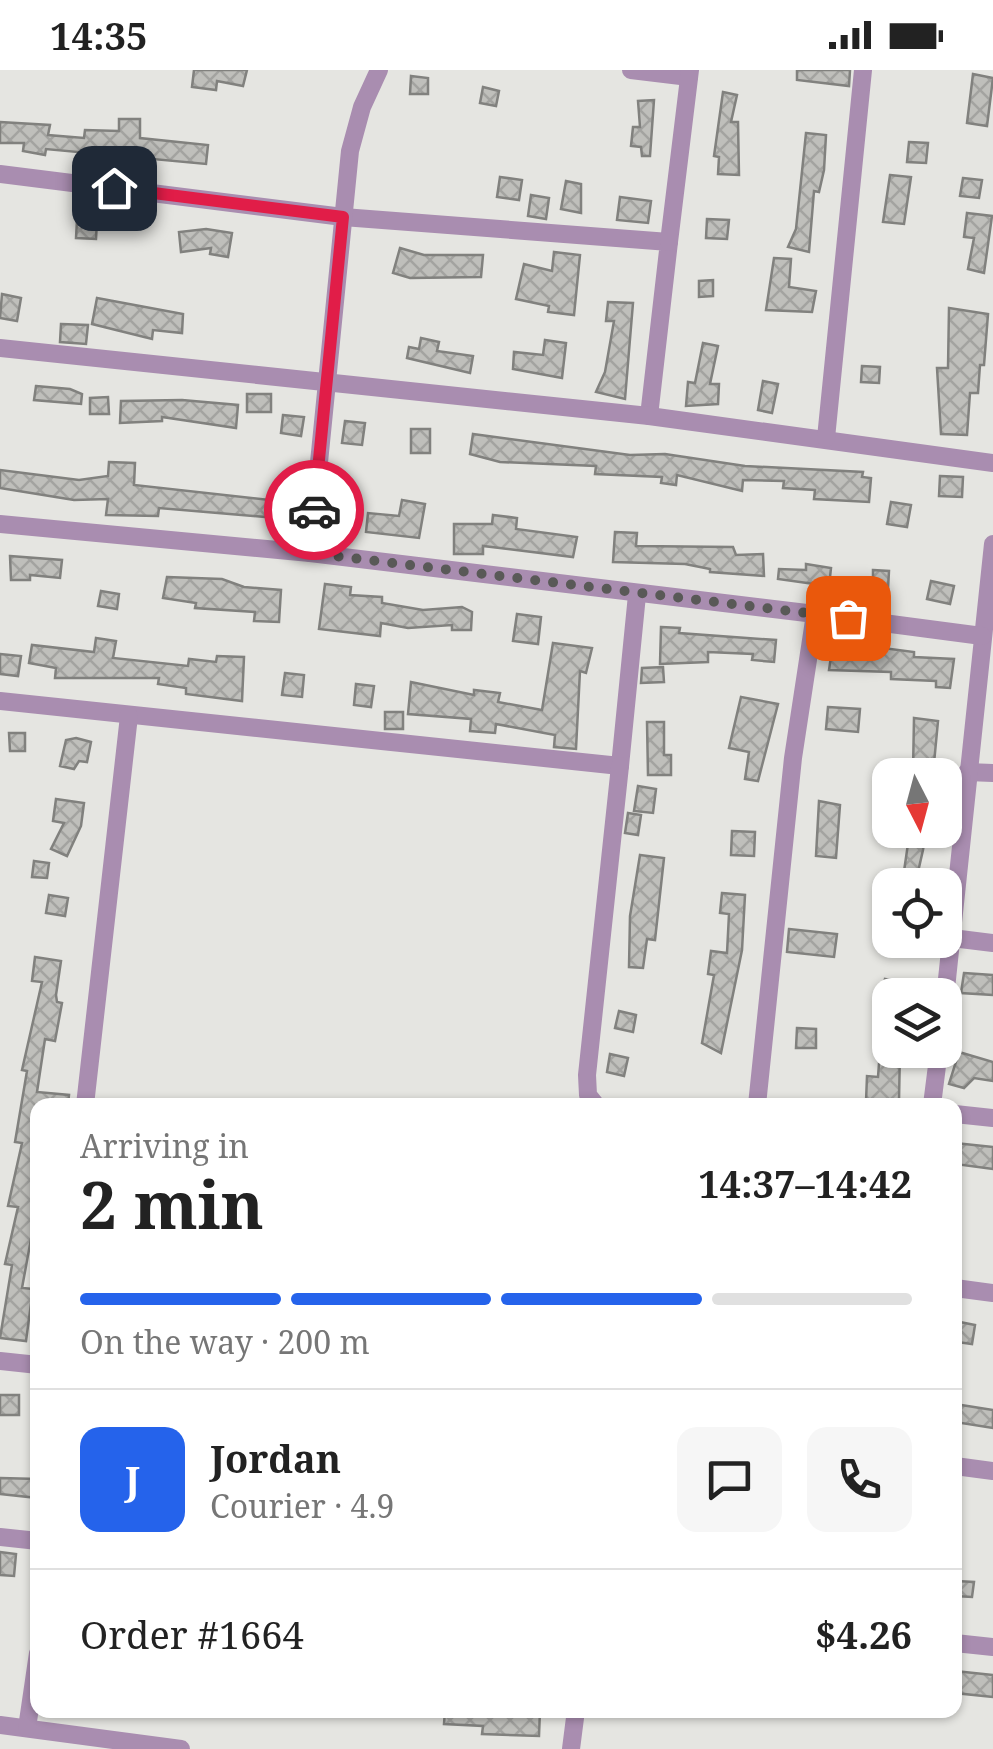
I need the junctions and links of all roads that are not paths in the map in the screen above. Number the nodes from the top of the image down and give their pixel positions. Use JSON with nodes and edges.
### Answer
{"nodes":[{"id":1,"x":379,"y":70,"type":"edge"},
{"id":2,"x":630,"y":70,"type":"edge"},
{"id":3,"x":863,"y":70,"type":"edge"},
{"id":4,"x":689,"y":73,"type":"edge"},
{"id":5,"x":0,"y":174,"type":"edge"},
{"id":6,"x":343,"y":217,"type":"junction"},
{"id":7,"x":669,"y":242,"type":"junction"},
{"id":8,"x":0,"y":348,"type":"edge"},
{"id":9,"x":327,"y":384,"type":"junction"},
{"id":10,"x":649,"y":416,"type":"junction"},
{"id":11,"x":826,"y":438,"type":"junction"},
{"id":12,"x":993,"y":462,"type":"edge"},
{"id":13,"x":0,"y":524,"type":"edge"},
{"id":14,"x":993,"y":544,"type":"edge"},
{"id":15,"x":310,"y":553,"type":"junction"},
{"id":16,"x":637,"y":595,"type":"junction"},
{"id":17,"x":815,"y":614,"type":"junction"},
{"id":18,"x":982,"y":636,"type":"junction"},
{"id":19,"x":0,"y":701,"type":"edge"},
{"id":20,"x":129,"y":716,"type":"junction"},
{"id":21,"x":620,"y":766,"type":"junction"},
{"id":22,"x":967,"y":772,"type":"junction"},
{"id":23,"x":993,"y":774,"type":"edge"},
{"id":24,"x":958,"y":868,"type":"edge"},
{"id":25,"x":962,"y":939,"type":"edge"},
{"id":26,"x":993,"y":943,"type":"edge"},
{"id":27,"x":937,"y":1068,"type":"edge"},
{"id":28,"x":86,"y":1098,"type":"edge"},
{"id":29,"x":589,"y":1098,"type":"edge"},
{"id":30,"x":758,"y":1098,"type":"edge"},
{"id":31,"x":933,"y":1098,"type":"edge"},
{"id":32,"x":962,"y":1115,"type":"edge"},
{"id":33,"x":993,"y":1118,"type":"edge"},
{"id":34,"x":962,"y":1289,"type":"edge"},
{"id":35,"x":993,"y":1293,"type":"edge"},
{"id":36,"x":0,"y":1360,"type":"edge"},
{"id":37,"x":30,"y":1364,"type":"edge"},
{"id":38,"x":962,"y":1467,"type":"edge"},
{"id":39,"x":993,"y":1471,"type":"edge"},
{"id":40,"x":0,"y":1537,"type":"edge"},
{"id":41,"x":30,"y":1540,"type":"edge"},
{"id":42,"x":962,"y":1645,"type":"edge"},
{"id":43,"x":993,"y":1647,"type":"edge"},
{"id":44,"x":30,"y":1708,"type":"edge"},
{"id":45,"x":575,"y":1718,"type":"edge"},
{"id":46,"x":0,"y":1725,"type":"edge"},
{"id":47,"x":27,"y":1728,"type":"junction"},
{"id":48,"x":106,"y":1745,"type":"edge"},
{"id":49,"x":182,"y":1749,"type":"edge"},
{"id":50,"x":571,"y":1749,"type":"edge"}],
"edges":[{"from":1,"to":6,"type":"street"},
{"from":2,"to":4,"type":"street"},
{"from":3,"to":11,"type":"street"},
{"from":4,"to":7,"type":"street"},
{"from":5,"to":6,"type":"street"},
{"from":6,"to":7,"type":"street"},
{"from":6,"to":9,"type":"street"},
{"from":7,"to":10,"type":"street"},
{"from":8,"to":9,"type":"street"},
{"from":9,"to":10,"type":"street"},
{"from":9,"to":15,"type":"street"},
{"from":10,"to":11,"type":"street"},
{"from":11,"to":12,"type":"street"},
{"from":13,"to":15,"type":"street"},
{"from":14,"to":18,"type":"street"},
{"from":15,"to":16,"type":"street"},
{"from":16,"to":17,"type":"street"},
{"from":16,"to":21,"type":"street"},
{"from":17,"to":18,"type":"street"},
{"from":17,"to":30,"type":"street"},
{"from":18,"to":22,"type":"street"},
{"from":19,"to":20,"type":"street"},
{"from":20,"to":21,"type":"street"},
{"from":20,"to":28,"type":"street"},
{"from":21,"to":29,"type":"street"},
{"from":22,"to":23,"type":"street"},
{"from":22,"to":24,"type":"street"},
{"from":25,"to":26,"type":"street"},
{"from":27,"to":31,"type":"street"},
{"from":32,"to":33,"type":"street"},
{"from":34,"to":35,"type":"street"},
{"from":36,"to":37,"type":"street"},
{"from":38,"to":39,"type":"street"},
{"from":40,"to":41,"type":"street"},
{"from":42,"to":43,"type":"street"},
{"from":44,"to":47,"type":"street"},
{"from":45,"to":50,"type":"street"},
{"from":46,"to":47,"type":"street"},
{"from":47,"to":48,"type":"street"},
{"from":48,"to":49,"type":"street"}]}
